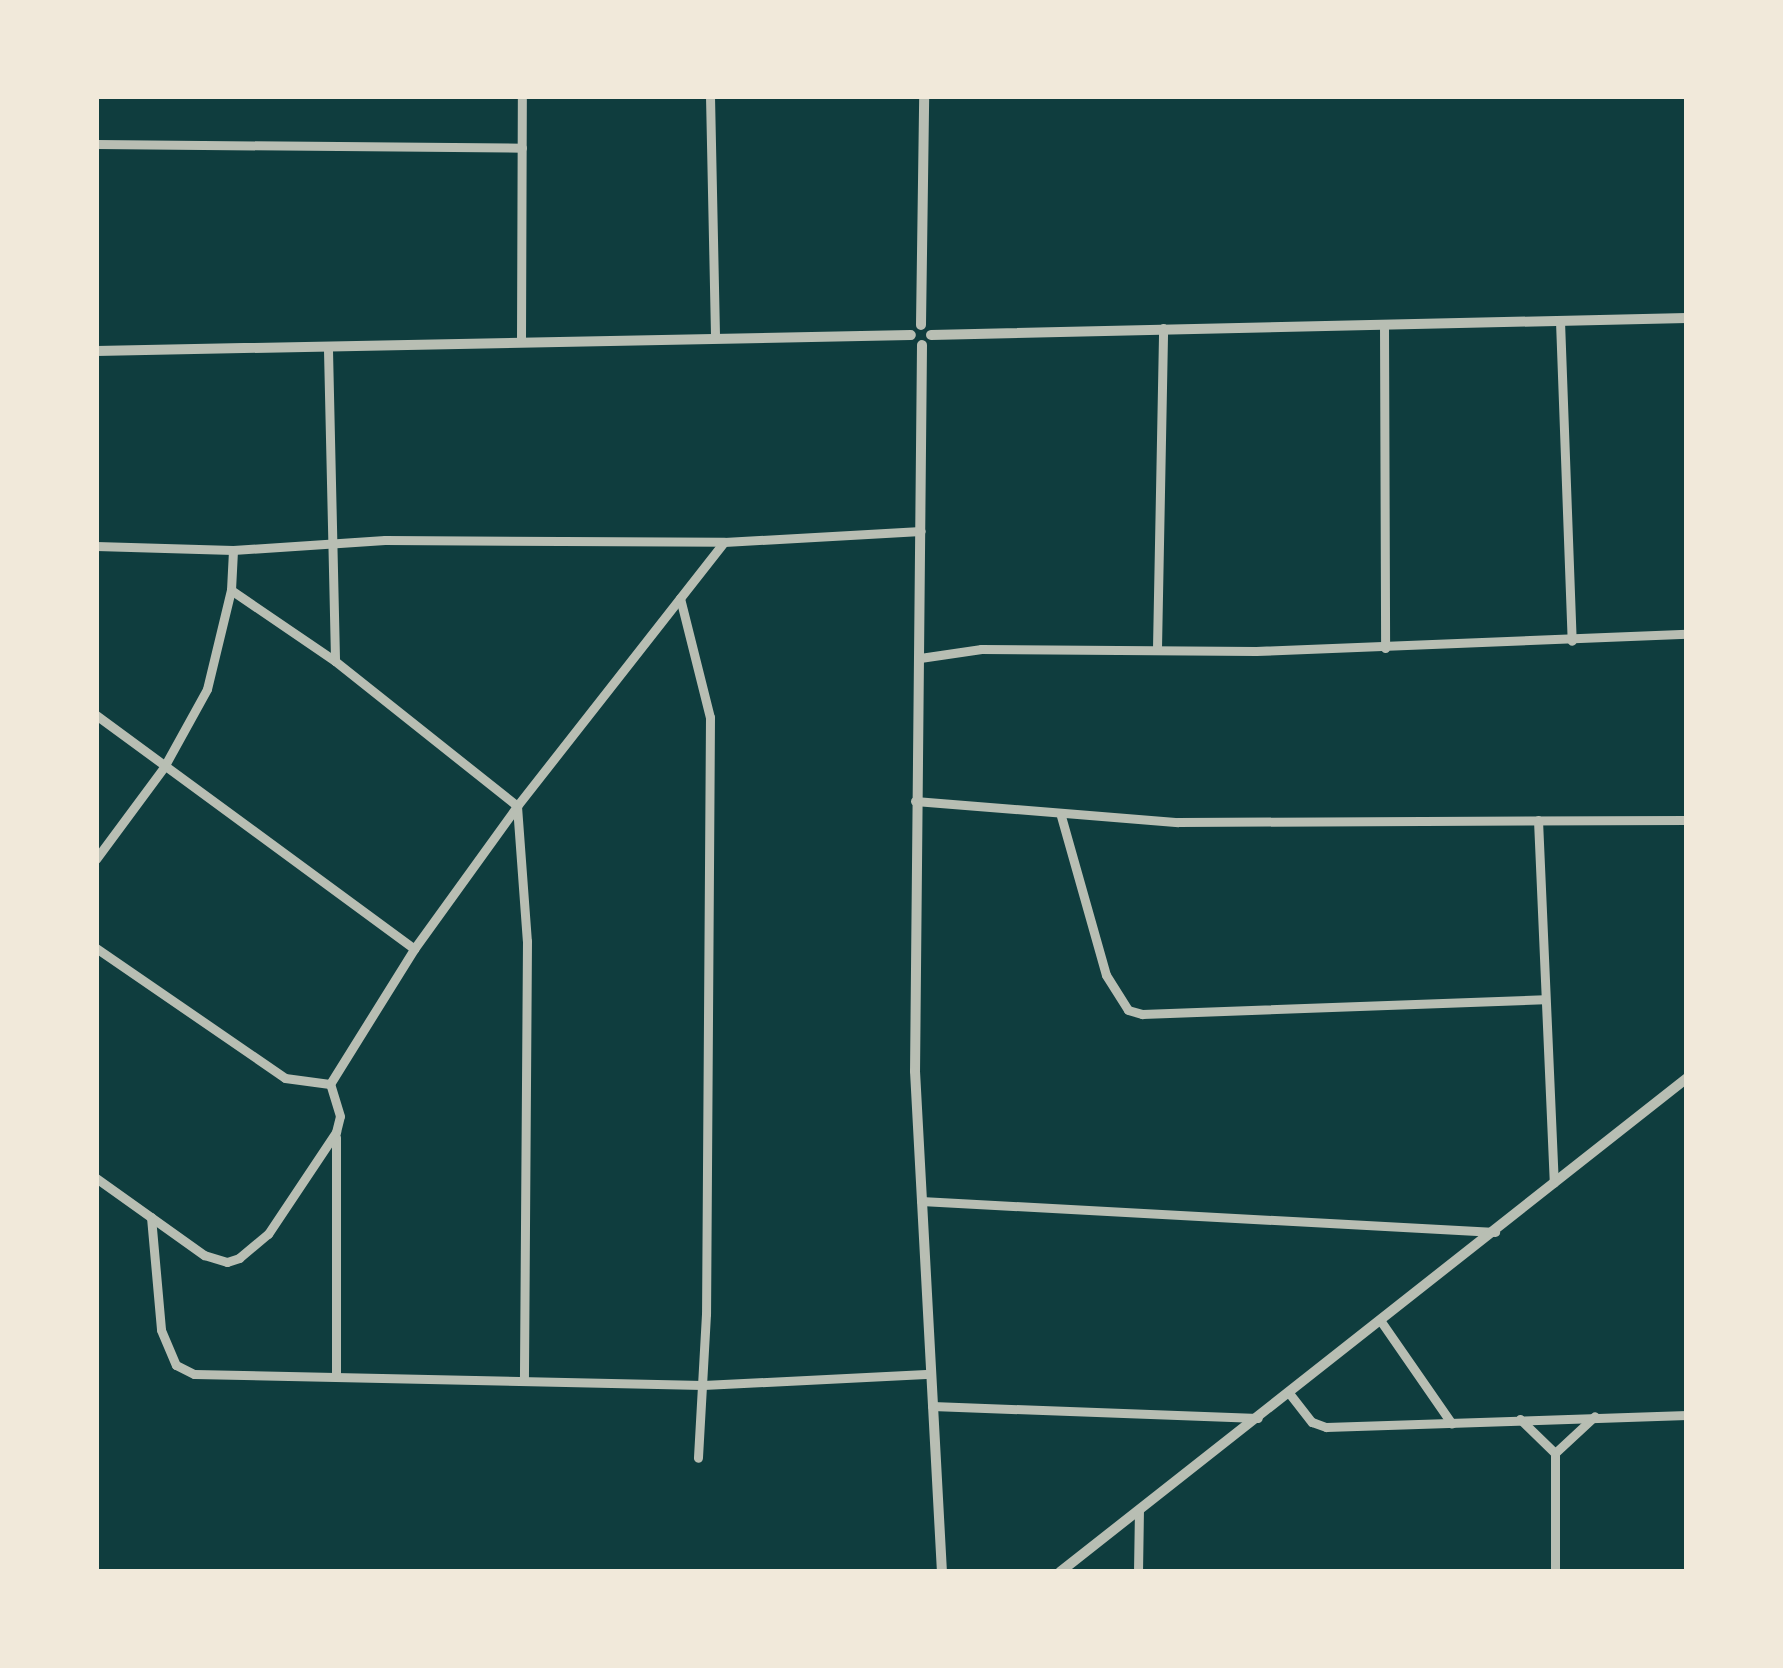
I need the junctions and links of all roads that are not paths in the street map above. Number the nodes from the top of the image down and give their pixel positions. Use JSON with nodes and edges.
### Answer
{"nodes":[{"id":1,"x":522,"y":96,"type":"edge"},
{"id":2,"x":710,"y":96,"type":"edge"},
{"id":3,"x":924,"y":96,"type":"edge"},
{"id":4,"x":96,"y":145,"type":"edge"},
{"id":5,"x":522,"y":148,"type":"junction"},
{"id":6,"x":1687,"y":318,"type":"edge"},
{"id":7,"x":1560,"y":321,"type":"junction"},
{"id":8,"x":1384,"y":325,"type":"junction"},
{"id":9,"x":1163,"y":328,"type":"junction"},
{"id":10,"x":921,"y":335,"type":"junction"},
{"id":11,"x":715,"y":337,"type":"junction"},
{"id":12,"x":521,"y":340,"type":"junction"},
{"id":13,"x":328,"y":350,"type":"junction"},
{"id":14,"x":96,"y":351,"type":"edge"},
{"id":15,"x":921,"y":531,"type":"junction"},
{"id":16,"x":724,"y":542,"type":"junction"},
{"id":17,"x":332,"y":543,"type":"junction"},
{"id":18,"x":96,"y":546,"type":"edge"},
{"id":19,"x":233,"y":550,"type":"junction"},
{"id":20,"x":231,"y":590,"type":"junction"},
{"id":21,"x":680,"y":598,"type":"junction"},
{"id":22,"x":1687,"y":634,"type":"edge"},
{"id":23,"x":1572,"y":640,"type":"junction"},
{"id":24,"x":1157,"y":648,"type":"junction"},
{"id":25,"x":1385,"y":648,"type":"junction"},
{"id":26,"x":920,"y":658,"type":"junction"},
{"id":27,"x":335,"y":661,"type":"junction"},
{"id":28,"x":96,"y":715,"type":"edge"},
{"id":29,"x":164,"y":767,"type":"junction"},
{"id":30,"x":915,"y":801,"type":"junction"},
{"id":31,"x":517,"y":806,"type":"junction"},
{"id":32,"x":1061,"y":816,"type":"junction"},
{"id":33,"x":1538,"y":820,"type":"junction"},
{"id":34,"x":1687,"y":820,"type":"edge"},
{"id":35,"x":96,"y":859,"type":"edge"},
{"id":36,"x":96,"y":948,"type":"edge"},
{"id":37,"x":414,"y":949,"type":"junction"},
{"id":38,"x":1544,"y":999,"type":"junction"},
{"id":39,"x":1687,"y":1078,"type":"edge"},
{"id":40,"x":329,"y":1084,"type":"junction"},
{"id":41,"x":336,"y":1132,"type":"junction"},
{"id":42,"x":96,"y":1178,"type":"edge"},
{"id":43,"x":1554,"y":1184,"type":"junction"},
{"id":44,"x":921,"y":1201,"type":"junction"},
{"id":45,"x":151,"y":1217,"type":"junction"},
{"id":46,"x":1495,"y":1232,"type":"junction"},
{"id":47,"x":1380,"y":1320,"type":"junction"},
{"id":48,"x":931,"y":1374,"type":"junction"},
{"id":49,"x":336,"y":1375,"type":"junction"},
{"id":50,"x":524,"y":1379,"type":"junction"},
{"id":51,"x":703,"y":1385,"type":"junction"},
{"id":52,"x":1288,"y":1394,"type":"junction"},
{"id":53,"x":932,"y":1406,"type":"junction"},
{"id":54,"x":1596,"y":1414,"type":"junction"},
{"id":55,"x":1687,"y":1415,"type":"edge"},
{"id":56,"x":1258,"y":1418,"type":"junction"},
{"id":57,"x":1520,"y":1418,"type":"junction"},
{"id":58,"x":1452,"y":1424,"type":"junction"},
{"id":59,"x":1555,"y":1453,"type":"junction"},
{"id":60,"x":698,"y":1459,"type":"dead end"},
{"id":61,"x":1138,"y":1511,"type":"junction"},
{"id":62,"x":942,"y":1572,"type":"edge"},
{"id":63,"x":1060,"y":1572,"type":"edge"},
{"id":64,"x":1138,"y":1572,"type":"edge"},
{"id":65,"x":1555,"y":1572,"type":"edge"}],
"edges":[{"from":1,"to":5,"type":"street"},
{"from":2,"to":11,"type":"street"},
{"from":3,"to":10,"type":"street"},
{"from":4,"to":5,"type":"street"},
{"from":5,"to":12,"type":"street"},
{"from":6,"to":7,"type":"street"},
{"from":7,"to":8,"type":"street"},
{"from":7,"to":23,"type":"street"},
{"from":8,"to":9,"type":"street"},
{"from":8,"to":25,"type":"street"},
{"from":9,"to":10,"type":"street"},
{"from":9,"to":24,"type":"street"},
{"from":10,"to":11,"type":"street"},
{"from":10,"to":15,"type":"street"},
{"from":11,"to":12,"type":"street"},
{"from":12,"to":13,"type":"street"},
{"from":13,"to":14,"type":"street"},
{"from":13,"to":17,"type":"street"},
{"from":15,"to":16,"type":"street"},
{"from":15,"to":26,"type":"street"},
{"from":16,"to":17,"type":"street"},
{"from":16,"to":21,"type":"street"},
{"from":17,"to":19,"type":"street"},
{"from":17,"to":27,"type":"street"},
{"from":18,"to":19,"type":"street"},
{"from":19,"to":20,"type":"street"},
{"from":20,"to":27,"type":"street"},
{"from":20,"to":29,"type":"street"},
{"from":21,"to":31,"type":"street"},
{"from":21,"to":51,"type":"street"},
{"from":22,"to":23,"type":"street"},
{"from":23,"to":25,"type":"street"},
{"from":24,"to":25,"type":"street"},
{"from":24,"to":26,"type":"street"},
{"from":26,"to":30,"type":"street"},
{"from":27,"to":31,"type":"street"},
{"from":28,"to":29,"type":"street"},
{"from":29,"to":35,"type":"street"},
{"from":29,"to":37,"type":"street"},
{"from":30,"to":32,"type":"street"},
{"from":30,"to":44,"type":"street"},
{"from":31,"to":37,"type":"street"},
{"from":31,"to":50,"type":"street"},
{"from":32,"to":33,"type":"street"},
{"from":32,"to":38,"type":"street"},
{"from":33,"to":34,"type":"street"},
{"from":33,"to":38,"type":"street"},
{"from":36,"to":40,"type":"street"},
{"from":37,"to":40,"type":"street"},
{"from":38,"to":43,"type":"street"},
{"from":39,"to":43,"type":"street"},
{"from":40,"to":41,"type":"street"},
{"from":41,"to":45,"type":"street"},
{"from":41,"to":49,"type":"street"},
{"from":42,"to":45,"type":"street"},
{"from":43,"to":46,"type":"street"},
{"from":44,"to":46,"type":"street"},
{"from":44,"to":48,"type":"street"},
{"from":45,"to":49,"type":"street"},
{"from":46,"to":47,"type":"street"},
{"from":47,"to":52,"type":"street"},
{"from":47,"to":58,"type":"street"},
{"from":48,"to":51,"type":"street"},
{"from":48,"to":53,"type":"street"},
{"from":49,"to":50,"type":"street"},
{"from":50,"to":51,"type":"street"},
{"from":51,"to":60,"type":"street"},
{"from":52,"to":56,"type":"street"},
{"from":52,"to":58,"type":"street"},
{"from":53,"to":56,"type":"street"},
{"from":53,"to":62,"type":"street"},
{"from":54,"to":55,"type":"street"},
{"from":54,"to":57,"type":"street"},
{"from":54,"to":59,"type":"street"},
{"from":56,"to":61,"type":"street"},
{"from":57,"to":58,"type":"street"},
{"from":57,"to":59,"type":"street"},
{"from":59,"to":65,"type":"street"},
{"from":61,"to":63,"type":"street"},
{"from":61,"to":64,"type":"street"}]}
